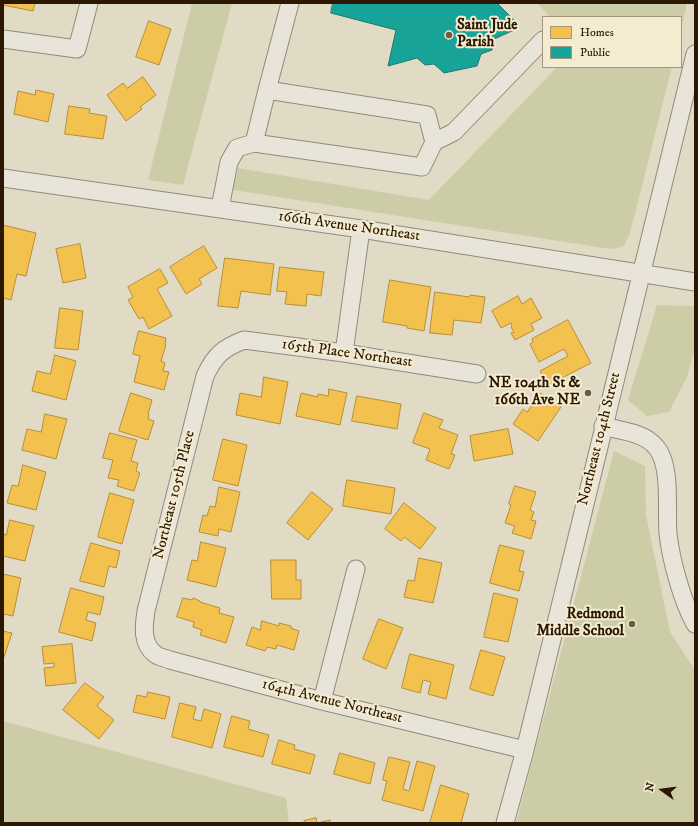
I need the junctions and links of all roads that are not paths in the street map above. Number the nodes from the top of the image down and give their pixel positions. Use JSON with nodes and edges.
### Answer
{"nodes":[{"id":1,"x":89,"y":3,"type":"edge"},
{"id":2,"x":290,"y":3,"type":"edge"},
{"id":3,"x":3,"y":39,"type":"edge"},
{"id":4,"x":542,"y":41,"type":"edge"},
{"id":5,"x":695,"y":54,"type":"edge"},
{"id":6,"x":266,"y":90,"type":"junction"},
{"id":7,"x":434,"y":142,"type":"junction"},
{"id":8,"x":254,"y":143,"type":"junction"},
{"id":9,"x":3,"y":178,"type":"edge"},
{"id":10,"x":220,"y":208,"type":"junction"},
{"id":11,"x":361,"y":229,"type":"junction"},
{"id":12,"x":641,"y":272,"type":"junction"},
{"id":13,"x":695,"y":282,"type":"edge"},
{"id":14,"x":220,"y":352,"type":"joint"},
{"id":15,"x":344,"y":353,"type":"junction"},
{"id":16,"x":477,"y":374,"type":"dead end"},
{"id":17,"x":603,"y":426,"type":"junction"},
{"id":18,"x":356,"y":569,"type":"dead end"},
{"id":19,"x":695,"y":624,"type":"edge"},
{"id":20,"x":146,"y":642,"type":"joint"},
{"id":21,"x":322,"y":701,"type":"junction"},
{"id":22,"x":524,"y":750,"type":"junction"},
{"id":23,"x":505,"y":823,"type":"edge"}],
"edges":[{"from":1,"to":3,"type":"street"},
{"from":2,"to":6,"type":"street"},
{"from":4,"to":7,"type":"street"},
{"from":5,"to":12,"type":"street","name":"Northeast 104th Street"},
{"from":6,"to":7,"type":"street"},
{"from":6,"to":8,"type":"street"},
{"from":7,"to":8,"type":"street"},
{"from":8,"to":10,"type":"street"},
{"from":9,"to":10,"type":"street","name":"166th Avenue Northeast"},
{"from":10,"to":11,"type":"street","name":"166th Avenue Northeast"},
{"from":11,"to":12,"type":"street","name":"166th Avenue Northeast"},
{"from":11,"to":15,"type":"street"},
{"from":12,"to":13,"type":"street","name":"166th Avenue Northeast"},
{"from":12,"to":17,"type":"street","name":"Northeast 104th Street"},
{"from":14,"to":15,"type":"street","name":"165th Place Northeast"},
{"from":14,"to":20,"type":"street","name":"Northeast 105th Place"},
{"from":15,"to":16,"type":"street","name":"165th Place Northeast"},
{"from":17,"to":19,"type":"street"},
{"from":17,"to":22,"type":"street","name":"Northeast 104th Street"},
{"from":18,"to":21,"type":"street"},
{"from":20,"to":21,"type":"street","name":"164th Avenue Northeast"},
{"from":21,"to":22,"type":"street","name":"164th Avenue Northeast"},
{"from":22,"to":23,"type":"street","name":"Northeast 104th Street"}]}
